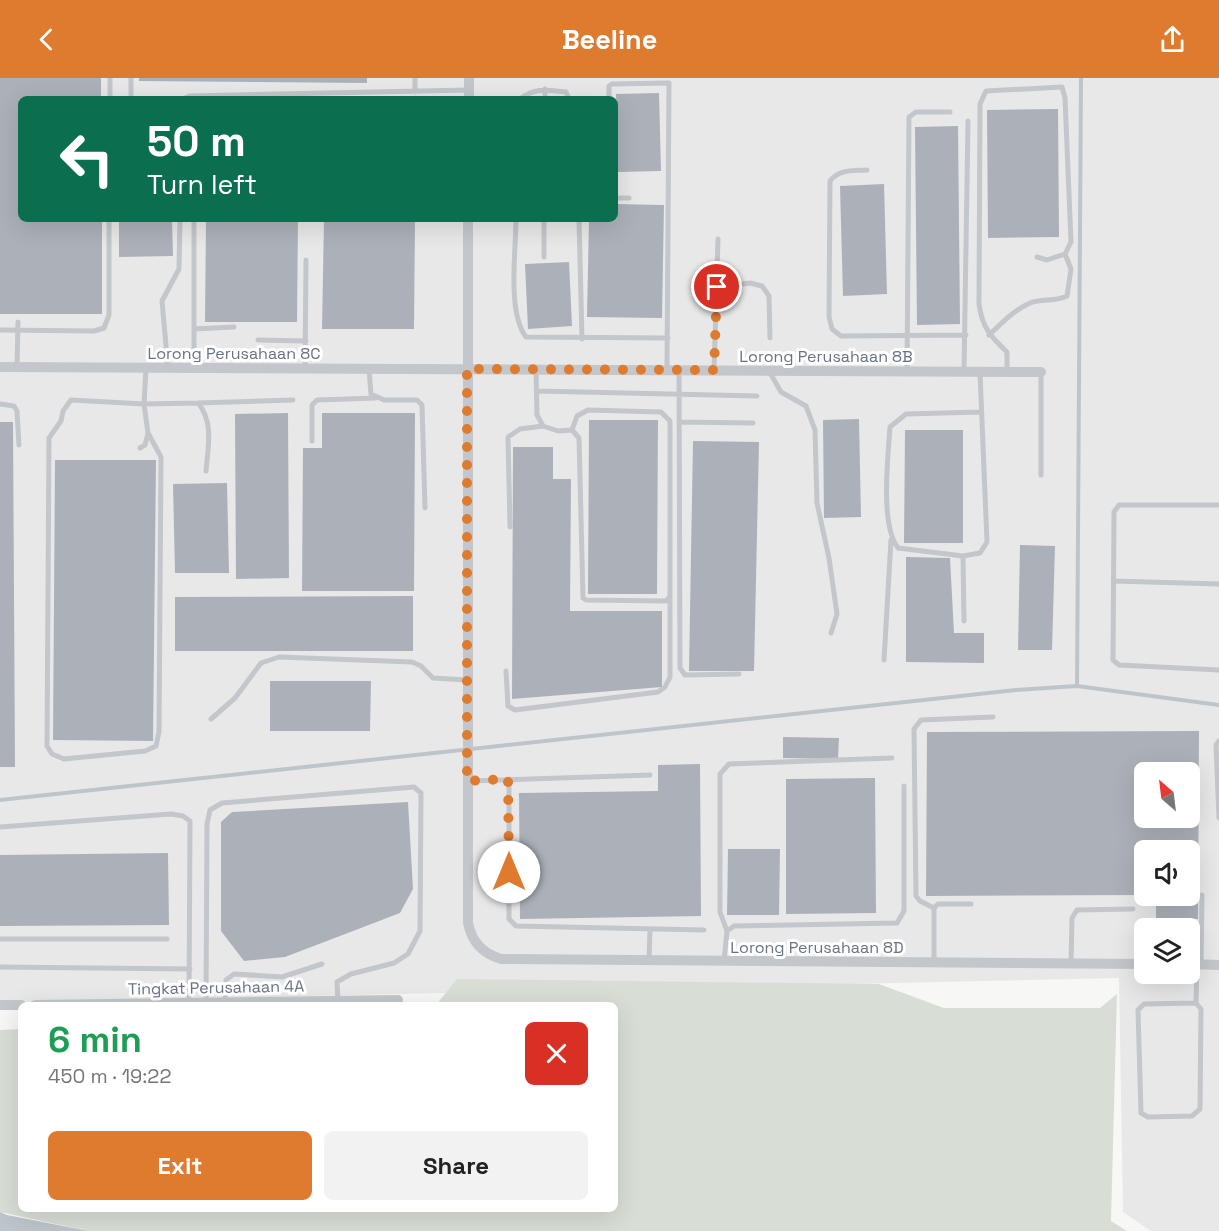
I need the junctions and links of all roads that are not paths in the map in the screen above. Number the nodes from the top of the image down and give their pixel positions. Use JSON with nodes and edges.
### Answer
{"nodes":[{"id":1,"x":110,"y":78,"type":"edge"},
{"id":2,"x":131,"y":78,"type":"edge"},
{"id":3,"x":415,"y":78,"type":"edge"},
{"id":4,"x":469,"y":78,"type":"edge"},
{"id":5,"x":545,"y":89,"type":"junction"},
{"id":6,"x":415,"y":92,"type":"junction"},
{"id":7,"x":469,"y":95,"type":"edge"},
{"id":8,"x":110,"y":96,"type":"edge"},
{"id":9,"x":130,"y":96,"type":"dead end"},
{"id":10,"x":189,"y":96,"type":"edge"},
{"id":11,"x":524,"y":96,"type":"edge"},
{"id":12,"x":545,"y":96,"type":"edge"},
{"id":13,"x":568,"y":96,"type":"edge"},
{"id":14,"x":609,"y":96,"type":"edge"},
{"id":15,"x":950,"y":112,"type":"dead end"},
{"id":16,"x":968,"y":121,"type":"dead end"},
{"id":17,"x":867,"y":171,"type":"dead end"},
{"id":18,"x":618,"y":198,"type":"edge"},
{"id":19,"x":629,"y":198,"type":"dead end"},
{"id":20,"x":109,"y":222,"type":"edge"},
{"id":21,"x":180,"y":222,"type":"edge"},
{"id":22,"x":194,"y":222,"type":"edge"},
{"id":23,"x":468,"y":222,"type":"edge"},
{"id":24,"x":516,"y":222,"type":"edge"},
{"id":25,"x":544,"y":222,"type":"edge"},
{"id":26,"x":579,"y":222,"type":"edge"},
{"id":27,"x":718,"y":239,"type":"dead end"},
{"id":28,"x":1065,"y":254,"type":"junction"},
{"id":29,"x":544,"y":257,"type":"dead end"},
{"id":30,"x":1037,"y":257,"type":"dead end"},
{"id":31,"x":306,"y":260,"type":"dead end"},
{"id":32,"x":717,"y":287,"type":"junction"},
{"id":33,"x":18,"y":322,"type":"dead end"},
{"id":34,"x":234,"y":327,"type":"dead end"},
{"id":35,"x":194,"y":329,"type":"junction"},
{"id":36,"x":0,"y":330,"type":"edge"},
{"id":37,"x":18,"y":330,"type":"junction"},
{"id":38,"x":908,"y":334,"type":"junction"},
{"id":39,"x":966,"y":335,"type":"junction"},
{"id":40,"x":989,"y":335,"type":"junction"},
{"id":41,"x":668,"y":338,"type":"junction"},
{"id":42,"x":770,"y":338,"type":"dead end"},
{"id":43,"x":582,"y":339,"type":"junction"},
{"id":44,"x":258,"y":340,"type":"dead end"},
{"id":45,"x":306,"y":341,"type":"junction"},
{"id":46,"x":0,"y":367,"type":"edge"},
{"id":47,"x":17,"y":367,"type":"junction"},
{"id":48,"x":146,"y":368,"type":"junction"},
{"id":49,"x":168,"y":368,"type":"junction"},
{"id":50,"x":194,"y":368,"type":"junction"},
{"id":51,"x":305,"y":369,"type":"junction"},
{"id":52,"x":369,"y":369,"type":"junction"},
{"id":53,"x":467,"y":369,"type":"junction"},
{"id":54,"x":536,"y":370,"type":"junction"},
{"id":55,"x":673,"y":370,"type":"junction"},
{"id":56,"x":714,"y":370,"type":"junction"},
{"id":57,"x":769,"y":371,"type":"junction"},
{"id":58,"x":907,"y":372,"type":"junction"},
{"id":59,"x":964,"y":372,"type":"junction"},
{"id":60,"x":980,"y":372,"type":"junction"},
{"id":61,"x":1007,"y":372,"type":"junction"},
{"id":62,"x":1041,"y":372,"type":"joint"},
{"id":63,"x":537,"y":391,"type":"junction"},
{"id":64,"x":679,"y":393,"type":"junction"},
{"id":65,"x":758,"y":396,"type":"dead end"},
{"id":66,"x":376,"y":398,"type":"junction"},
{"id":67,"x":293,"y":400,"type":"dead end"},
{"id":68,"x":198,"y":403,"type":"junction"},
{"id":69,"x":0,"y":404,"type":"edge"},
{"id":70,"x":144,"y":404,"type":"junction"},
{"id":71,"x":980,"y":412,"type":"junction"},
{"id":72,"x":679,"y":422,"type":"junction"},
{"id":73,"x":753,"y":423,"type":"dead end"},
{"id":74,"x":543,"y":426,"type":"junction"},
{"id":75,"x":572,"y":430,"type":"junction"},
{"id":76,"x":148,"y":433,"type":"junction"},
{"id":77,"x":312,"y":441,"type":"dead end"},
{"id":78,"x":19,"y":445,"type":"dead end"},
{"id":79,"x":140,"y":448,"type":"dead end"},
{"id":80,"x":206,"y":471,"type":"dead end"},
{"id":81,"x":1041,"y":475,"type":"dead end"},
{"id":82,"x":1219,"y":505,"type":"edge"},
{"id":83,"x":424,"y":508,"type":"dead end"},
{"id":84,"x":510,"y":527,"type":"dead end"},
{"id":85,"x":891,"y":540,"type":"junction"},
{"id":86,"x":963,"y":556,"type":"junction"},
{"id":87,"x":1113,"y":581,"type":"junction"},
{"id":88,"x":1219,"y":584,"type":"edge"},
{"id":89,"x":670,"y":596,"type":"junction"},
{"id":90,"x":963,"y":621,"type":"dead end"},
{"id":91,"x":831,"y":633,"type":"dead end"},
{"id":92,"x":884,"y":660,"type":"dead end"},
{"id":93,"x":1219,"y":670,"type":"edge"},
{"id":94,"x":506,"y":671,"type":"dead end"},
{"id":95,"x":739,"y":674,"type":"dead end"},
{"id":96,"x":467,"y":680,"type":"junction"},
{"id":97,"x":993,"y":717,"type":"dead end"},
{"id":98,"x":212,"y":719,"type":"dead end"},
{"id":99,"x":1219,"y":741,"type":"edge"},
{"id":100,"x":892,"y":758,"type":"dead end"},
{"id":101,"x":650,"y":775,"type":"dead end"},
{"id":102,"x":508,"y":779,"type":"junction"},
{"id":103,"x":467,"y":781,"type":"junction"},
{"id":104,"x":904,"y":786,"type":"dead end"},
{"id":105,"x":1219,"y":818,"type":"edge"},
{"id":106,"x":0,"y":826,"type":"edge"},
{"id":107,"x":1202,"y":895,"type":"dead end"},
{"id":108,"x":972,"y":904,"type":"dead end"},
{"id":109,"x":934,"y":908,"type":"junction"},
{"id":110,"x":1133,"y":909,"type":"dead end"},
{"id":111,"x":1200,"y":927,"type":"edge"},
{"id":112,"x":650,"y":929,"type":"junction"},
{"id":113,"x":704,"y":930,"type":"dead end"},
{"id":114,"x":728,"y":931,"type":"junction"},
{"id":115,"x":0,"y":939,"type":"edge"},
{"id":116,"x":166,"y":939,"type":"dead end"},
{"id":117,"x":649,"y":961,"type":"junction"},
{"id":118,"x":724,"y":961,"type":"junction"},
{"id":119,"x":934,"y":963,"type":"junction"},
{"id":120,"x":1071,"y":963,"type":"junction"},
{"id":121,"x":322,"y":964,"type":"dead end"},
{"id":122,"x":1134,"y":964,"type":"edge"},
{"id":123,"x":1200,"y":964,"type":"edge"},
{"id":124,"x":1219,"y":964,"type":"edge"},
{"id":125,"x":0,"y":967,"type":"edge"},
{"id":126,"x":190,"y":969,"type":"junction"},
{"id":127,"x":1196,"y":984,"type":"edge"},
{"id":128,"x":338,"y":1000,"type":"junction"},
{"id":129,"x":398,"y":1000,"type":"dead end"},
{"id":130,"x":189,"y":1002,"type":"edge"},
{"id":131,"x":206,"y":1002,"type":"joint"},
{"id":132,"x":225,"y":1002,"type":"junction"},
{"id":133,"x":1196,"y":1003,"type":"junction"},
{"id":134,"x":0,"y":1005,"type":"edge"},
{"id":135,"x":18,"y":1005,"type":"edge"}],
"edges":[{"from":1,"to":8,"type":"lane"},
{"from":2,"to":9,"type":"lane"},
{"from":3,"to":6,"type":"lane"},
{"from":4,"to":7,"type":"street"},
{"from":5,"to":11,"type":"lane"},
{"from":5,"to":12,"type":"lane"},
{"from":5,"to":13,"type":"lane"},
{"from":6,"to":7,"type":"lane"},
{"from":6,"to":10,"type":"lane"},
{"from":14,"to":41,"type":"lane"},
{"from":15,"to":38,"type":"lane"},
{"from":16,"to":39,"type":"lane"},
{"from":17,"to":38,"type":"lane"},
{"from":18,"to":19,"type":"lane"},
{"from":20,"to":37,"type":"lane"},
{"from":21,"to":49,"type":"lane"},
{"from":22,"to":35,"type":"lane"},
{"from":23,"to":53,"type":"street"},
{"from":24,"to":43,"type":"lane"},
{"from":25,"to":29,"type":"lane"},
{"from":26,"to":43,"type":"lane"},
{"from":27,"to":32,"type":"lane"},
{"from":28,"to":30,"type":"lane"},
{"from":28,"to":40,"type":"lane"},
{"from":28,"to":40,"type":"lane"},
{"from":31,"to":45,"type":"lane"},
{"from":32,"to":42,"type":"lane"},
{"from":32,"to":56,"type":"lane"},
{"from":33,"to":37,"type":"lane"},
{"from":34,"to":35,"type":"lane"},
{"from":35,"to":50,"type":"lane"},
{"from":36,"to":37,"type":"lane"},
{"from":37,"to":47,"type":"lane"},
{"from":38,"to":39,"type":"lane"},
{"from":38,"to":58,"type":"lane"},
{"from":39,"to":59,"type":"lane"},
{"from":40,"to":61,"type":"lane"},
{"from":41,"to":43,"type":"lane"},
{"from":41,"to":55,"type":"lane"},
{"from":44,"to":45,"type":"lane"},
{"from":45,"to":51,"type":"lane"},
{"from":46,"to":47,"type":"street","name":"Lorong Perusahaan 8C"},
{"from":47,"to":48,"type":"street","name":"Lorong Perusahaan 8C"},
{"from":48,"to":49,"type":"street","name":"Lorong Perusahaan 8C"},
{"from":48,"to":70,"type":"lane"},
{"from":49,"to":50,"type":"street","name":"Lorong Perusahaan 8C"},
{"from":50,"to":51,"type":"street","name":"Lorong Perusahaan 8C"},
{"from":51,"to":52,"type":"street","name":"Lorong Perusahaan 8C"},
{"from":52,"to":53,"type":"street","name":"Lorong Perusahaan 8C"},
{"from":52,"to":66,"type":"lane"},
{"from":53,"to":54,"type":"street","name":"Lorong Perusahaan 8B"},
{"from":53,"to":96,"type":"street"},
{"from":54,"to":55,"type":"street","name":"Lorong Perusahaan 8B"},
{"from":54,"to":63,"type":"lane"},
{"from":55,"to":56,"type":"street","name":"Lorong Perusahaan 8B"},
{"from":55,"to":64,"type":"lane"},
{"from":56,"to":57,"type":"street","name":"Lorong Perusahaan 8B"},
{"from":57,"to":58,"type":"street","name":"Lorong Perusahaan 8B"},
{"from":57,"to":91,"type":"lane"},
{"from":58,"to":59,"type":"street","name":"Lorong Perusahaan 8B"},
{"from":59,"to":60,"type":"street","name":"Lorong Perusahaan 8B"},
{"from":60,"to":61,"type":"street","name":"Lorong Perusahaan 8B"},
{"from":60,"to":71,"type":"lane"},
{"from":61,"to":62,"type":"street","name":"Lorong Perusahaan 8B"},
{"from":62,"to":81,"type":"lane"},
{"from":63,"to":64,"type":"lane"},
{"from":63,"to":74,"type":"lane"},
{"from":64,"to":65,"type":"lane"},
{"from":64,"to":72,"type":"lane"},
{"from":66,"to":77,"type":"lane"},
{"from":66,"to":83,"type":"lane"},
{"from":67,"to":68,"type":"lane"},
{"from":68,"to":70,"type":"lane"},
{"from":68,"to":80,"type":"lane"},
{"from":69,"to":78,"type":"lane"},
{"from":70,"to":76,"type":"lane"},
{"from":70,"to":76,"type":"lane"},
{"from":71,"to":85,"type":"lane"},
{"from":71,"to":86,"type":"lane"},
{"from":72,"to":73,"type":"lane"},
{"from":72,"to":95,"type":"lane"},
{"from":74,"to":75,"type":"lane"},
{"from":74,"to":84,"type":"lane"},
{"from":75,"to":89,"type":"lane"},
{"from":75,"to":89,"type":"lane"},
{"from":76,"to":79,"type":"lane"},
{"from":82,"to":87,"type":"lane"},
{"from":85,"to":86,"type":"lane"},
{"from":85,"to":92,"type":"lane"},
{"from":86,"to":90,"type":"lane"},
{"from":87,"to":88,"type":"lane"},
{"from":87,"to":93,"type":"lane"},
{"from":89,"to":94,"type":"lane"},
{"from":96,"to":98,"type":"lane"},
{"from":96,"to":103,"type":"street"},
{"from":97,"to":109,"type":"lane"},
{"from":99,"to":105,"type":"lane"},
{"from":100,"to":114,"type":"lane"},
{"from":101,"to":102,"type":"lane"},
{"from":102,"to":103,"type":"lane"},
{"from":102,"to":112,"type":"lane"},
{"from":103,"to":117,"type":"street","name":"Lorong Perusahaan 8D"},
{"from":104,"to":114,"type":"lane"},
{"from":106,"to":126,"type":"lane"},
{"from":107,"to":111,"type":"lane"},
{"from":108,"to":109,"type":"lane"},
{"from":109,"to":119,"type":"lane"},
{"from":110,"to":120,"type":"lane"},
{"from":112,"to":113,"type":"lane"},
{"from":112,"to":117,"type":"lane"},
{"from":114,"to":118,"type":"lane"},
{"from":115,"to":116,"type":"lane"},
{"from":117,"to":118,"type":"street","name":"Lorong Perusahaan 8D"},
{"from":118,"to":119,"type":"street","name":"Lorong Perusahaan 8D"},
{"from":119,"to":120,"type":"street","name":"Lorong Perusahaan 8D"},
{"from":120,"to":122,"type":"street","name":"Lorong Perusahaan 8D"},
{"from":121,"to":132,"type":"lane"},
{"from":123,"to":124,"type":"street"},
{"from":125,"to":126,"type":"lane"},
{"from":126,"to":130,"type":"lane"},
{"from":127,"to":133,"type":"lane"},
{"from":128,"to":129,"type":"street","name":"Tingkat Perusahaan 4A"},
{"from":128,"to":131,"type":"lane"},
{"from":128,"to":132,"type":"street","name":"Tingkat Perusahaan 4A"},
{"from":131,"to":132,"type":"street","name":"Tingkat Perusahaan 4A"},
{"from":133,"to":133,"type":"lane"},
{"from":134,"to":135,"type":"street"}]}
